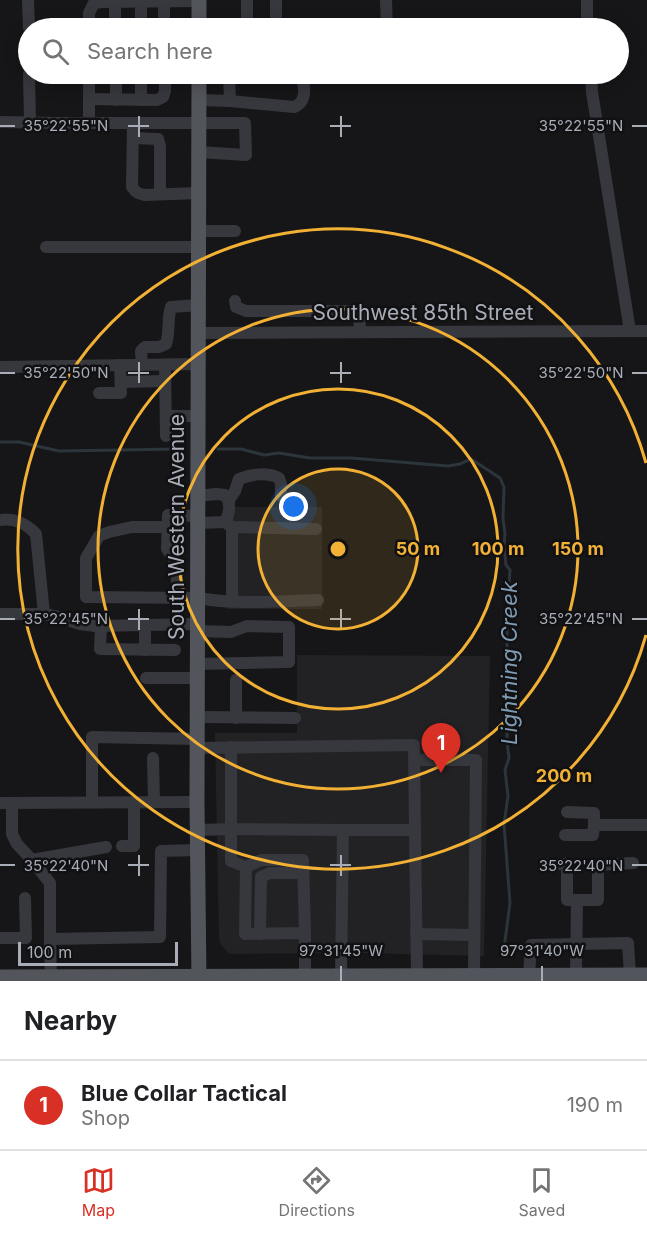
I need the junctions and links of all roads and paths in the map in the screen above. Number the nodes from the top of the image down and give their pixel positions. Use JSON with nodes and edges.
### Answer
{"nodes":[{"id":1,"x":28,"y":0,"type":"edge"},
{"id":2,"x":199,"y":0,"type":"edge"},
{"id":3,"x":247,"y":0,"type":"edge"},
{"id":4,"x":276,"y":0,"type":"edge"},
{"id":5,"x":386,"y":0,"type":"edge"},
{"id":6,"x":587,"y":0,"type":"edge"},
{"id":7,"x":141,"y":1,"type":"edge"},
{"id":8,"x":164,"y":1,"type":"edge"},
{"id":9,"x":115,"y":2,"type":"junction"},
{"id":10,"x":28,"y":18,"type":"edge"},
{"id":11,"x":89,"y":18,"type":"edge"},
{"id":12,"x":115,"y":18,"type":"edge"},
{"id":13,"x":141,"y":18,"type":"edge"},
{"id":14,"x":164,"y":18,"type":"edge"},
{"id":15,"x":199,"y":18,"type":"edge"},
{"id":16,"x":247,"y":18,"type":"edge"},
{"id":17,"x":276,"y":18,"type":"edge"},
{"id":18,"x":387,"y":18,"type":"edge"},
{"id":19,"x":587,"y":18,"type":"edge"},
{"id":20,"x":29,"y":84,"type":"edge"},
{"id":21,"x":89,"y":84,"type":"edge"},
{"id":22,"x":116,"y":84,"type":"edge"},
{"id":23,"x":141,"y":84,"type":"edge"},
{"id":24,"x":165,"y":84,"type":"edge"},
{"id":25,"x":199,"y":84,"type":"edge"},
{"id":26,"x":229,"y":84,"type":"edge"},
{"id":27,"x":303,"y":84,"type":"edge"},
{"id":28,"x":592,"y":84,"type":"edge"},
{"id":29,"x":89,"y":99,"type":"junction"},
{"id":30,"x":116,"y":100,"type":"junction"},
{"id":31,"x":141,"y":100,"type":"junction"},
{"id":32,"x":199,"y":100,"type":"junction"},
{"id":33,"x":230,"y":100,"type":"junction"},
{"id":34,"x":0,"y":122,"type":"edge"},
{"id":35,"x":30,"y":122,"type":"junction"},
{"id":36,"x":89,"y":123,"type":"junction"},
{"id":37,"x":133,"y":123,"type":"junction"},
{"id":38,"x":199,"y":123,"type":"junction"},
{"id":39,"x":133,"y":138,"type":"junction"},
{"id":40,"x":199,"y":152,"type":"junction"},
{"id":41,"x":199,"y":193,"type":"junction"},
{"id":42,"x":160,"y":194,"type":"junction"},
{"id":43,"x":199,"y":231,"type":"junction"},
{"id":44,"x":235,"y":231,"type":"dead end"},
{"id":45,"x":46,"y":247,"type":"dead end"},
{"id":46,"x":199,"y":247,"type":"junction"},
{"id":47,"x":235,"y":301,"type":"dead end"},
{"id":48,"x":198,"y":305,"type":"junction"},
{"id":49,"x":630,"y":331,"type":"junction"},
{"id":50,"x":647,"y":331,"type":"edge"},
{"id":51,"x":360,"y":332,"type":"junction"},
{"id":52,"x":198,"y":333,"type":"junction"},
{"id":53,"x":165,"y":364,"type":"junction"},
{"id":54,"x":198,"y":364,"type":"junction"},
{"id":55,"x":120,"y":365,"type":"junction"},
{"id":56,"x":142,"y":365,"type":"junction"},
{"id":57,"x":0,"y":367,"type":"edge"},
{"id":58,"x":165,"y":381,"type":"junction"},
{"id":59,"x":121,"y":382,"type":"junction"},
{"id":60,"x":99,"y":393,"type":"dead end"},
{"id":61,"x":166,"y":416,"type":"junction"},
{"id":62,"x":198,"y":416,"type":"junction"},
{"id":63,"x":166,"y":436,"type":"dead end"},
{"id":64,"x":198,"y":496,"type":"junction"},
{"id":65,"x":281,"y":496,"type":"dead end"},
{"id":66,"x":229,"y":500,"type":"junction"},
{"id":67,"x":198,"y":519,"type":"junction"},
{"id":68,"x":0,"y":520,"type":"edge"},
{"id":69,"x":229,"y":525,"type":"junction"},
{"id":70,"x":168,"y":526,"type":"junction"},
{"id":71,"x":316,"y":529,"type":"dead end"},
{"id":72,"x":177,"y":564,"type":"junction"},
{"id":73,"x":198,"y":564,"type":"junction"},
{"id":74,"x":174,"y":598,"type":"junction"},
{"id":75,"x":198,"y":598,"type":"junction"},
{"id":76,"x":318,"y":600,"type":"dead end"},
{"id":77,"x":232,"y":601,"type":"junction"},
{"id":78,"x":0,"y":614,"type":"edge"},
{"id":79,"x":44,"y":614,"type":"junction"},
{"id":80,"x":145,"y":625,"type":"junction"},
{"id":81,"x":101,"y":626,"type":"junction"},
{"id":82,"x":198,"y":628,"type":"junction"},
{"id":83,"x":145,"y":650,"type":"junction"},
{"id":84,"x":175,"y":650,"type":"dead end"},
{"id":85,"x":198,"y":671,"type":"junction"},
{"id":86,"x":146,"y":678,"type":"dead end"},
{"id":87,"x":236,"y":680,"type":"dead end"},
{"id":88,"x":198,"y":717,"type":"junction"},
{"id":89,"x":236,"y":718,"type":"junction"},
{"id":90,"x":296,"y":718,"type":"dead end"},
{"id":91,"x":198,"y":743,"type":"junction"},
{"id":92,"x":231,"y":747,"type":"junction"},
{"id":93,"x":153,"y":758,"type":"dead end"},
{"id":94,"x":414,"y":760,"type":"junction"},
{"id":95,"x":92,"y":802,"type":"junction"},
{"id":96,"x":134,"y":802,"type":"junction"},
{"id":97,"x":154,"y":802,"type":"junction"},
{"id":98,"x":197,"y":802,"type":"junction"},
{"id":99,"x":6,"y":803,"type":"edge"},
{"id":100,"x":567,"y":812,"type":"dead end"},
{"id":101,"x":594,"y":825,"type":"junction"},
{"id":102,"x":647,"y":825,"type":"edge"},
{"id":103,"x":231,"y":829,"type":"junction"},
{"id":104,"x":198,"y":830,"type":"junction"},
{"id":105,"x":343,"y":830,"type":"junction"},
{"id":106,"x":415,"y":830,"type":"junction"},
{"id":107,"x":565,"y":835,"type":"dead end"},
{"id":108,"x":122,"y":846,"type":"dead end"},
{"id":109,"x":106,"y":847,"type":"dead end"},
{"id":110,"x":198,"y":850,"type":"junction"},
{"id":111,"x":32,"y":860,"type":"junction"},
{"id":112,"x":633,"y":863,"type":"dead end"},
{"id":113,"x":548,"y":864,"type":"dead end"},
{"id":114,"x":246,"y":867,"type":"junction"},
{"id":115,"x":303,"y":873,"type":"junction"},
{"id":116,"x":25,"y":897,"type":"dead end"},
{"id":117,"x":577,"y":900,"type":"junction"},
{"id":118,"x":305,"y":933,"type":"junction"},
{"id":119,"x":260,"y":934,"type":"junction"},
{"id":120,"x":416,"y":934,"type":"junction"},
{"id":121,"x":474,"y":935,"type":"junction"},
{"id":122,"x":0,"y":938,"type":"edge"},
{"id":123,"x":50,"y":939,"type":"junction"},
{"id":124,"x":577,"y":944,"type":"junction"},
{"id":125,"x":630,"y":975,"type":"junction"},
{"id":126,"x":647,"y":975,"type":"edge"},
{"id":127,"x":305,"y":976,"type":"junction"},
{"id":128,"x":417,"y":976,"type":"junction"},
{"id":129,"x":529,"y":976,"type":"junction"},
{"id":130,"x":576,"y":976,"type":"junction"},
{"id":131,"x":10,"y":978,"type":"edge"},
{"id":132,"x":335,"y":978,"type":"edge"},
{"id":133,"x":435,"y":978,"type":"edge"},
{"id":134,"x":482,"y":978,"type":"edge"},
{"id":135,"x":51,"y":979,"type":"edge"},
{"id":136,"x":199,"y":979,"type":"edge"}],
"edges":[{"from":1,"to":10,"type":"street"},
{"from":2,"to":8,"type":"street"},
{"from":2,"to":15,"type":"main road"},
{"from":3,"to":16,"type":"street"},
{"from":4,"to":17,"type":"street"},
{"from":5,"to":18,"type":"street"},
{"from":6,"to":19,"type":"street"},
{"from":7,"to":8,"type":"street"},
{"from":7,"to":9,"type":"street"},
{"from":7,"to":13,"type":"street"},
{"from":8,"to":14,"type":"street"},
{"from":9,"to":11,"type":"street"},
{"from":9,"to":12,"type":"street"},
{"from":20,"to":35,"type":"street"},
{"from":21,"to":29,"type":"street"},
{"from":22,"to":30,"type":"street"},
{"from":23,"to":31,"type":"street"},
{"from":24,"to":31,"type":"street"},
{"from":25,"to":32,"type":"main road","name":"South Western Avenue"},
{"from":26,"to":33,"type":"street"},
{"from":27,"to":33,"type":"street"},
{"from":28,"to":49,"type":"street"},
{"from":29,"to":30,"type":"street"},
{"from":29,"to":36,"type":"street"},
{"from":30,"to":31,"type":"street"},
{"from":32,"to":33,"type":"street"},
{"from":32,"to":38,"type":"main road","name":"South Western Avenue"},
{"from":34,"to":35,"type":"street"},
{"from":35,"to":36,"type":"street"},
{"from":36,"to":37,"type":"street"},
{"from":37,"to":38,"type":"street"},
{"from":37,"to":39,"type":"street"},
{"from":38,"to":40,"type":"main road","name":"South Western Avenue"},
{"from":38,"to":40,"type":"street"},
{"from":39,"to":42,"type":"street"},
{"from":39,"to":42,"type":"street"},
{"from":40,"to":41,"type":"main road","name":"South Western Avenue"},
{"from":41,"to":42,"type":"street"},
{"from":41,"to":43,"type":"main road","name":"South Western Avenue"},
{"from":43,"to":44,"type":"street"},
{"from":43,"to":46,"type":"main road","name":"South Western Avenue"},
{"from":45,"to":46,"type":"street"},
{"from":46,"to":48,"type":"main road","name":"South Western Avenue"},
{"from":47,"to":51,"type":"street"},
{"from":48,"to":52,"type":"main road","name":"South Western Avenue"},
{"from":48,"to":56,"type":"street"},
{"from":49,"to":50,"type":"street","name":"Southwest 85th Street"},
{"from":49,"to":51,"type":"street","name":"Southwest 85th Street"},
{"from":51,"to":52,"type":"street","name":"Southwest 85th Street"},
{"from":52,"to":54,"type":"main road","name":"South Western Avenue"},
{"from":53,"to":54,"type":"street"},
{"from":53,"to":56,"type":"street"},
{"from":53,"to":58,"type":"street"},
{"from":54,"to":62,"type":"main road","name":"South Western Avenue"},
{"from":55,"to":56,"type":"street"},
{"from":55,"to":57,"type":"street"},
{"from":55,"to":59,"type":"street"},
{"from":58,"to":59,"type":"street"},
{"from":58,"to":61,"type":"street"},
{"from":59,"to":60,"type":"street"},
{"from":61,"to":62,"type":"street"},
{"from":61,"to":63,"type":"street"},
{"from":62,"to":64,"type":"main road","name":"South Western Avenue"},
{"from":64,"to":66,"type":"street"},
{"from":64,"to":67,"type":"main road","name":"South Western Avenue"},
{"from":65,"to":66,"type":"street"},
{"from":66,"to":69,"type":"street"},
{"from":67,"to":69,"type":"street"},
{"from":67,"to":70,"type":"street"},
{"from":67,"to":73,"type":"main road","name":"South Western Avenue"},
{"from":68,"to":79,"type":"street"},
{"from":69,"to":71,"type":"street"},
{"from":69,"to":77,"type":"street"},
{"from":70,"to":72,"type":"street"},
{"from":70,"to":74,"type":"street"},
{"from":72,"to":73,"type":"street"},
{"from":72,"to":74,"type":"street"},
{"from":73,"to":75,"type":"main road","name":"South Western Avenue"},
{"from":74,"to":75,"type":"street"},
{"from":75,"to":77,"type":"street"},
{"from":75,"to":82,"type":"main road","name":"South Western Avenue"},
{"from":76,"to":77,"type":"street"},
{"from":78,"to":79,"type":"street"},
{"from":79,"to":81,"type":"street"},
{"from":80,"to":81,"type":"street"},
{"from":80,"to":82,"type":"street"},
{"from":80,"to":83,"type":"street"},
{"from":81,"to":83,"type":"street"},
{"from":82,"to":85,"type":"main road","name":"South Western Avenue"},
{"from":82,"to":85,"type":"street"},
{"from":83,"to":84,"type":"street"},
{"from":85,"to":86,"type":"street"},
{"from":85,"to":88,"type":"main road","name":"South Western Avenue"},
{"from":87,"to":89,"type":"street"},
{"from":88,"to":89,"type":"street"},
{"from":88,"to":91,"type":"main road","name":"South Western Avenue"},
{"from":89,"to":90,"type":"street"},
{"from":91,"to":92,"type":"street"},
{"from":91,"to":95,"type":"street"},
{"from":91,"to":98,"type":"main road","name":"South Western Avenue"},
{"from":92,"to":94,"type":"street"},
{"from":92,"to":103,"type":"street"},
{"from":93,"to":97,"type":"street"},
{"from":94,"to":106,"type":"street"},
{"from":94,"to":121,"type":"street"},
{"from":95,"to":96,"type":"street"},
{"from":95,"to":99,"type":"street"},
{"from":96,"to":97,"type":"street"},
{"from":96,"to":108,"type":"street"},
{"from":97,"to":98,"type":"street"},
{"from":98,"to":104,"type":"main road","name":"South Western Avenue"},
{"from":99,"to":111,"type":"street"},
{"from":100,"to":101,"type":"street"},
{"from":101,"to":102,"type":"street"},
{"from":101,"to":107,"type":"street"},
{"from":103,"to":104,"type":"street"},
{"from":103,"to":105,"type":"street"},
{"from":103,"to":114,"type":"street"},
{"from":104,"to":110,"type":"main road","name":"South Western Avenue"},
{"from":105,"to":106,"type":"street"},
{"from":105,"to":132,"type":"street"},
{"from":106,"to":120,"type":"street"},
{"from":109,"to":111,"type":"street"},
{"from":110,"to":123,"type":"street"},
{"from":110,"to":136,"type":"main road","name":"South Western Avenue"},
{"from":111,"to":123,"type":"street"},
{"from":112,"to":117,"type":"street"},
{"from":113,"to":117,"type":"street"},
{"from":114,"to":115,"type":"street"},
{"from":114,"to":119,"type":"street"},
{"from":115,"to":118,"type":"street"},
{"from":115,"to":119,"type":"street"},
{"from":116,"to":122,"type":"street"},
{"from":117,"to":124,"type":"street"},
{"from":118,"to":119,"type":"street"},
{"from":118,"to":127,"type":"street"},
{"from":120,"to":121,"type":"street"},
{"from":120,"to":128,"type":"street"},
{"from":121,"to":134,"type":"street"},
{"from":123,"to":135,"type":"street"},
{"from":124,"to":125,"type":"street"},
{"from":124,"to":129,"type":"street"},
{"from":124,"to":130,"type":"street"},
{"from":125,"to":126,"type":"main road"},
{"from":125,"to":130,"type":"main road"},
{"from":127,"to":132,"type":"main road"},
{"from":127,"to":136,"type":"main road"},
{"from":128,"to":132,"type":"main road"},
{"from":128,"to":133,"type":"main road"},
{"from":129,"to":130,"type":"main road"},
{"from":129,"to":134,"type":"main road"},
{"from":131,"to":135,"type":"main road"},
{"from":133,"to":134,"type":"main road"},
{"from":135,"to":136,"type":"main road"}]}
